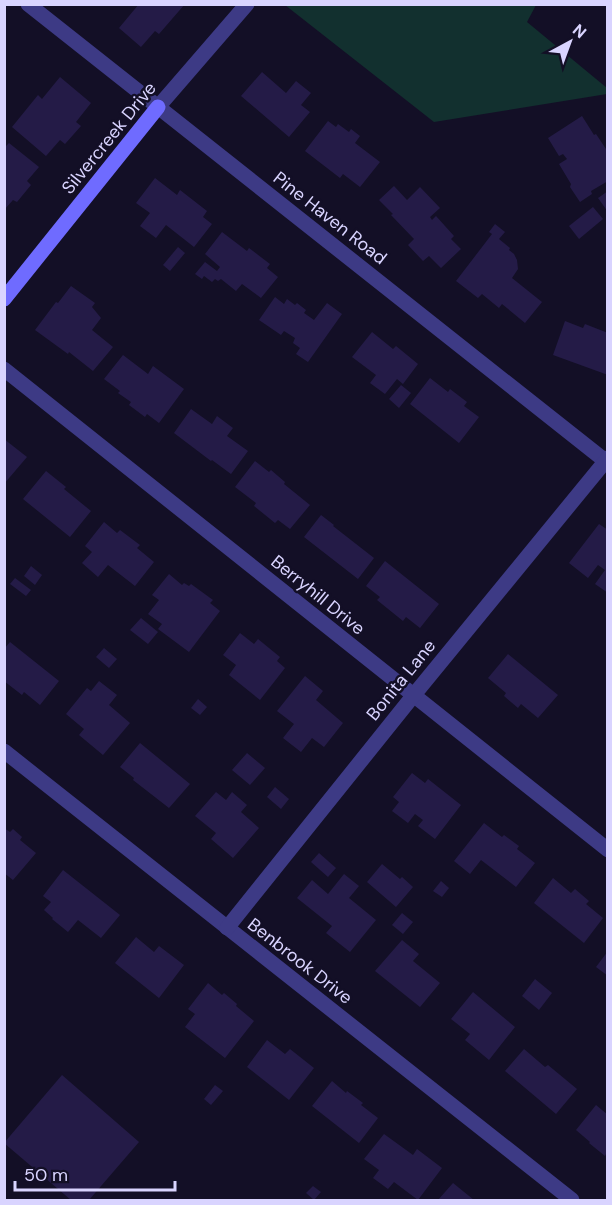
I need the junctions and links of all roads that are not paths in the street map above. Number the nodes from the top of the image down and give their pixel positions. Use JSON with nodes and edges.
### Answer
{"nodes":[{"id":1,"x":28,"y":4,"type":"edge"},
{"id":2,"x":247,"y":4,"type":"edge"},
{"id":3,"x":158,"y":108,"type":"junction"},
{"id":4,"x":4,"y":299,"type":"edge"},
{"id":5,"x":4,"y":369,"type":"edge"},
{"id":6,"x":607,"y":460,"type":"edge"},
{"id":7,"x":413,"y":696,"type":"junction"},
{"id":8,"x":4,"y":751,"type":"edge"},
{"id":9,"x":608,"y":850,"type":"edge"},
{"id":10,"x":227,"y":928,"type":"junction"},
{"id":11,"x":572,"y":1200,"type":"edge"}],
"edges":[{"from":1,"to":3,"type":"street","name":"Pine Haven Road"},
{"from":2,"to":3,"type":"street","name":"Silvercreek Drive"},
{"from":3,"to":4,"type":"street","name":"Silvercreek Drive"},
{"from":3,"to":6,"type":"street","name":"Pine Haven Road"},
{"from":5,"to":7,"type":"street","name":"Berryhill Drive"},
{"from":6,"to":7,"type":"street","name":"Bonita Lane"},
{"from":7,"to":9,"type":"street","name":"Berryhill Drive"},
{"from":7,"to":10,"type":"street","name":"Bonita Lane"},
{"from":8,"to":10,"type":"street","name":"Benbrook Drive"},
{"from":10,"to":11,"type":"street","name":"Benbrook Drive"}]}
